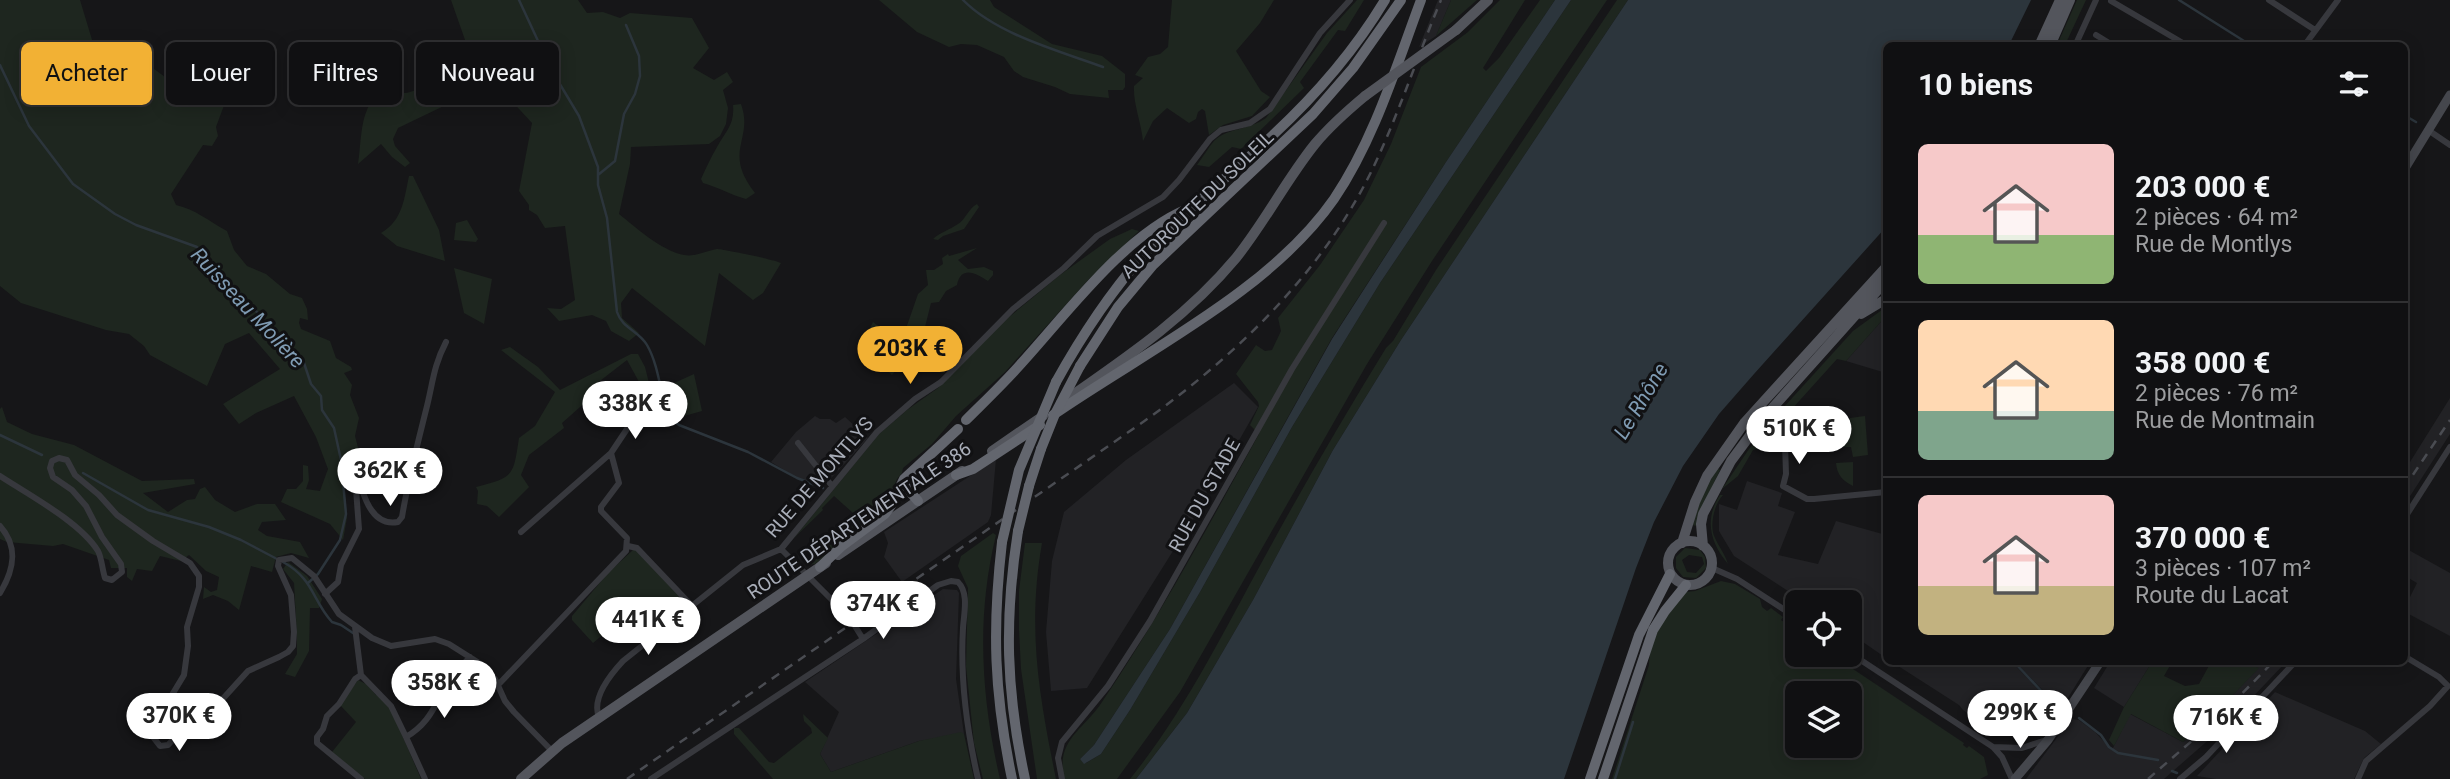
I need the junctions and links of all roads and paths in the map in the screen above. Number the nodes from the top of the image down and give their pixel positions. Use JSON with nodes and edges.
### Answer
{"nodes":[{"id":1,"x":1350,"y":0,"type":"edge"},
{"id":2,"x":1385,"y":0,"type":"edge"},
{"id":3,"x":1401,"y":0,"type":"edge"},
{"id":4,"x":1421,"y":0,"type":"edge"},
{"id":5,"x":1488,"y":0,"type":"edge"},
{"id":6,"x":2060,"y":0,"type":"edge"},
{"id":7,"x":2070,"y":0,"type":"edge"},
{"id":8,"x":2096,"y":0,"type":"edge"},
{"id":9,"x":2269,"y":0,"type":"edge"},
{"id":10,"x":2338,"y":0,"type":"edge"},
{"id":11,"x":2111,"y":1,"type":"edge"},
{"id":12,"x":2315,"y":30,"type":"junction"},
{"id":13,"x":2096,"y":35,"type":"dead end"},
{"id":14,"x":2041,"y":42,"type":"edge"},
{"id":15,"x":2052,"y":42,"type":"edge"},
{"id":16,"x":2077,"y":42,"type":"edge"},
{"id":17,"x":2107,"y":42,"type":"edge"},
{"id":18,"x":2181,"y":42,"type":"edge"},
{"id":19,"x":2307,"y":42,"type":"edge"},
{"id":20,"x":2450,"y":95,"type":"edge"},
{"id":21,"x":2428,"y":130,"type":"junction"},
{"id":22,"x":2450,"y":145,"type":"edge"},
{"id":23,"x":2408,"y":163,"type":"edge"},
{"id":24,"x":1193,"y":207,"type":"junction"},
{"id":25,"x":1384,"y":223,"type":"dead end"},
{"id":26,"x":1883,"y":270,"type":"edge"},
{"id":27,"x":1883,"y":284,"type":"edge"},
{"id":28,"x":1883,"y":301,"type":"edge"},
{"id":29,"x":1852,"y":320,"type":"junction"},
{"id":30,"x":446,"y":342,"type":"dead end"},
{"id":31,"x":637,"y":414,"type":"dead end"},
{"id":32,"x":798,"y":443,"type":"dead end"},
{"id":33,"x":1785,"y":443,"type":"dead end"},
{"id":34,"x":2450,"y":447,"type":"edge"},
{"id":35,"x":611,"y":453,"type":"junction"},
{"id":36,"x":956,"y":475,"type":"junction"},
{"id":37,"x":0,"y":476,"type":"edge"},
{"id":38,"x":904,"y":479,"type":"junction"},
{"id":39,"x":832,"y":486,"type":"junction"},
{"id":40,"x":1883,"y":492,"type":"edge"},
{"id":41,"x":918,"y":501,"type":"junction"},
{"id":42,"x":2408,"y":513,"type":"edge"},
{"id":43,"x":0,"y":526,"type":"edge"},
{"id":44,"x":521,"y":532,"type":"dead end"},
{"id":45,"x":1682,"y":543,"type":"junction"},
{"id":46,"x":628,"y":545,"type":"junction"},
{"id":47,"x":1703,"y":545,"type":"junction"},
{"id":48,"x":781,"y":549,"type":"junction"},
{"id":49,"x":820,"y":567,"type":"junction"},
{"id":50,"x":1712,"y":568,"type":"junction"},
{"id":51,"x":1670,"y":574,"type":"junction"},
{"id":52,"x":807,"y":576,"type":"junction"},
{"id":53,"x":1686,"y":585,"type":"junction"},
{"id":54,"x":0,"y":593,"type":"edge"},
{"id":55,"x":326,"y":594,"type":"junction"},
{"id":56,"x":693,"y":607,"type":"junction"},
{"id":57,"x":1785,"y":610,"type":"edge"},
{"id":58,"x":355,"y":626,"type":"junction"},
{"id":59,"x":863,"y":639,"type":"junction"},
{"id":60,"x":470,"y":657,"type":"junction"},
{"id":61,"x":2408,"y":658,"type":"edge"},
{"id":62,"x":1862,"y":661,"type":"edge"},
{"id":63,"x":2098,"y":665,"type":"edge"},
{"id":64,"x":2292,"y":665,"type":"edge"},
{"id":65,"x":361,"y":675,"type":"junction"},
{"id":66,"x":499,"y":685,"type":"junction"},
{"id":67,"x":599,"y":717,"type":"junction"},
{"id":68,"x":406,"y":737,"type":"junction"},
{"id":69,"x":2048,"y":740,"type":"junction"},
{"id":70,"x":1993,"y":747,"type":"junction"},
{"id":71,"x":552,"y":751,"type":"junction"},
{"id":72,"x":362,"y":779,"type":"edge"},
{"id":73,"x":425,"y":779,"type":"edge"},
{"id":74,"x":521,"y":779,"type":"edge"},
{"id":75,"x":651,"y":779,"type":"edge"},
{"id":76,"x":978,"y":779,"type":"edge"},
{"id":77,"x":1012,"y":779,"type":"edge"},
{"id":78,"x":1025,"y":779,"type":"edge"},
{"id":79,"x":1062,"y":779,"type":"edge"},
{"id":80,"x":1590,"y":779,"type":"edge"},
{"id":81,"x":1603,"y":779,"type":"edge"},
{"id":82,"x":2013,"y":779,"type":"edge"},
{"id":83,"x":2180,"y":779,"type":"edge"},
{"id":84,"x":2358,"y":779,"type":"edge"}],
"edges":[{"from":1,"to":39,"type":"street","name":"RUE DE MONTLYS"},
{"from":2,"to":24,"type":"highway","name":"AUTOROUTE DU SOLEIL"},
{"from":3,"to":78,"type":"highway","name":"AUTOROUTE DU SOLEIL","bridge":true},
{"from":4,"to":36,"type":"highway"},
{"from":5,"to":36,"type":"main road","name":"ROUTE DÉPARTEMENTALE 386","bridge":true},
{"from":6,"to":14,"type":"main road"},
{"from":7,"to":15,"type":"main road"},
{"from":8,"to":16,"type":"street"},
{"from":9,"to":12,"type":"street"},
{"from":10,"to":12,"type":"street"},
{"from":11,"to":18,"type":"street"},
{"from":12,"to":19,"type":"street"},
{"from":13,"to":17,"type":"street"},
{"from":20,"to":21,"type":"main road"},
{"from":21,"to":22,"type":"street"},
{"from":21,"to":23,"type":"main road"},
{"from":24,"to":38,"type":"highway"},
{"from":24,"to":77,"type":"highway","name":"AUTOROUTE DU SOLEIL","bridge":true},
{"from":25,"to":79,"type":"street","name":"RUE DU STADE"},
{"from":26,"to":45,"type":"main road"},
{"from":27,"to":29,"type":"main road"},
{"from":28,"to":29,"type":"main road"},
{"from":29,"to":47,"type":"main road"},
{"from":30,"to":55,"type":"street"},
{"from":31,"to":35,"type":"street"},
{"from":32,"to":39,"type":"street"},
{"from":33,"to":40,"type":"street"},
{"from":34,"to":42,"type":"street"},
{"from":35,"to":44,"type":"street"},
{"from":35,"to":46,"type":"street"},
{"from":36,"to":41,"type":"main road","name":"ROUTE DÉPARTEMENTALE 386"},
{"from":37,"to":55,"type":"street"},
{"from":38,"to":41,"type":"highway"},
{"from":38,"to":49,"type":"highway"},
{"from":39,"to":48,"type":"street","name":"RUE DE MONTLYS"},
{"from":41,"to":49,"type":"main road","name":"ROUTE DÉPARTEMENTALE 386"},
{"from":43,"to":54,"type":"street"},
{"from":45,"to":47,"type":"main road"},
{"from":45,"to":51,"type":"main road"},
{"from":46,"to":56,"type":"street"},
{"from":46,"to":66,"type":"street"},
{"from":47,"to":50,"type":"main road"},
{"from":48,"to":52,"type":"street"},
{"from":48,"to":56,"type":"street","name":"RUE DE MONTLYS"},
{"from":49,"to":52,"type":"main road","name":"ROUTE DÉPARTEMENTALE 386"},
{"from":50,"to":53,"type":"main road"},
{"from":50,"to":57,"type":"street"},
{"from":51,"to":53,"type":"main road"},
{"from":51,"to":80,"type":"highway"},
{"from":52,"to":59,"type":"street"},
{"from":52,"to":67,"type":"main road","name":"ROUTE DÉPARTEMENTALE 386"},
{"from":53,"to":81,"type":"highway"},
{"from":55,"to":58,"type":"street"},
{"from":56,"to":67,"type":"street","name":"RUE DE MONTLYS"},
{"from":58,"to":60,"type":"street"},
{"from":58,"to":65,"type":"street"},
{"from":59,"to":75,"type":"street"},
{"from":59,"to":76,"type":"street"},
{"from":60,"to":66,"type":"street"},
{"from":60,"to":68,"type":"street"},
{"from":61,"to":84,"type":"street"},
{"from":62,"to":70,"type":"street"},
{"from":63,"to":69,"type":"main road"},
{"from":64,"to":83,"type":"street"},
{"from":65,"to":68,"type":"street"},
{"from":65,"to":72,"type":"street"},
{"from":66,"to":71,"type":"street"},
{"from":67,"to":71,"type":"main road","name":"ROUTE DÉPARTEMENTALE 386"},
{"from":68,"to":73,"type":"street"},
{"from":69,"to":70,"type":"street"},
{"from":69,"to":82,"type":"main road"},
{"from":70,"to":82,"type":"street"},
{"from":71,"to":74,"type":"main road","name":"ROUTE DÉPARTEMENTALE 386"}]}
